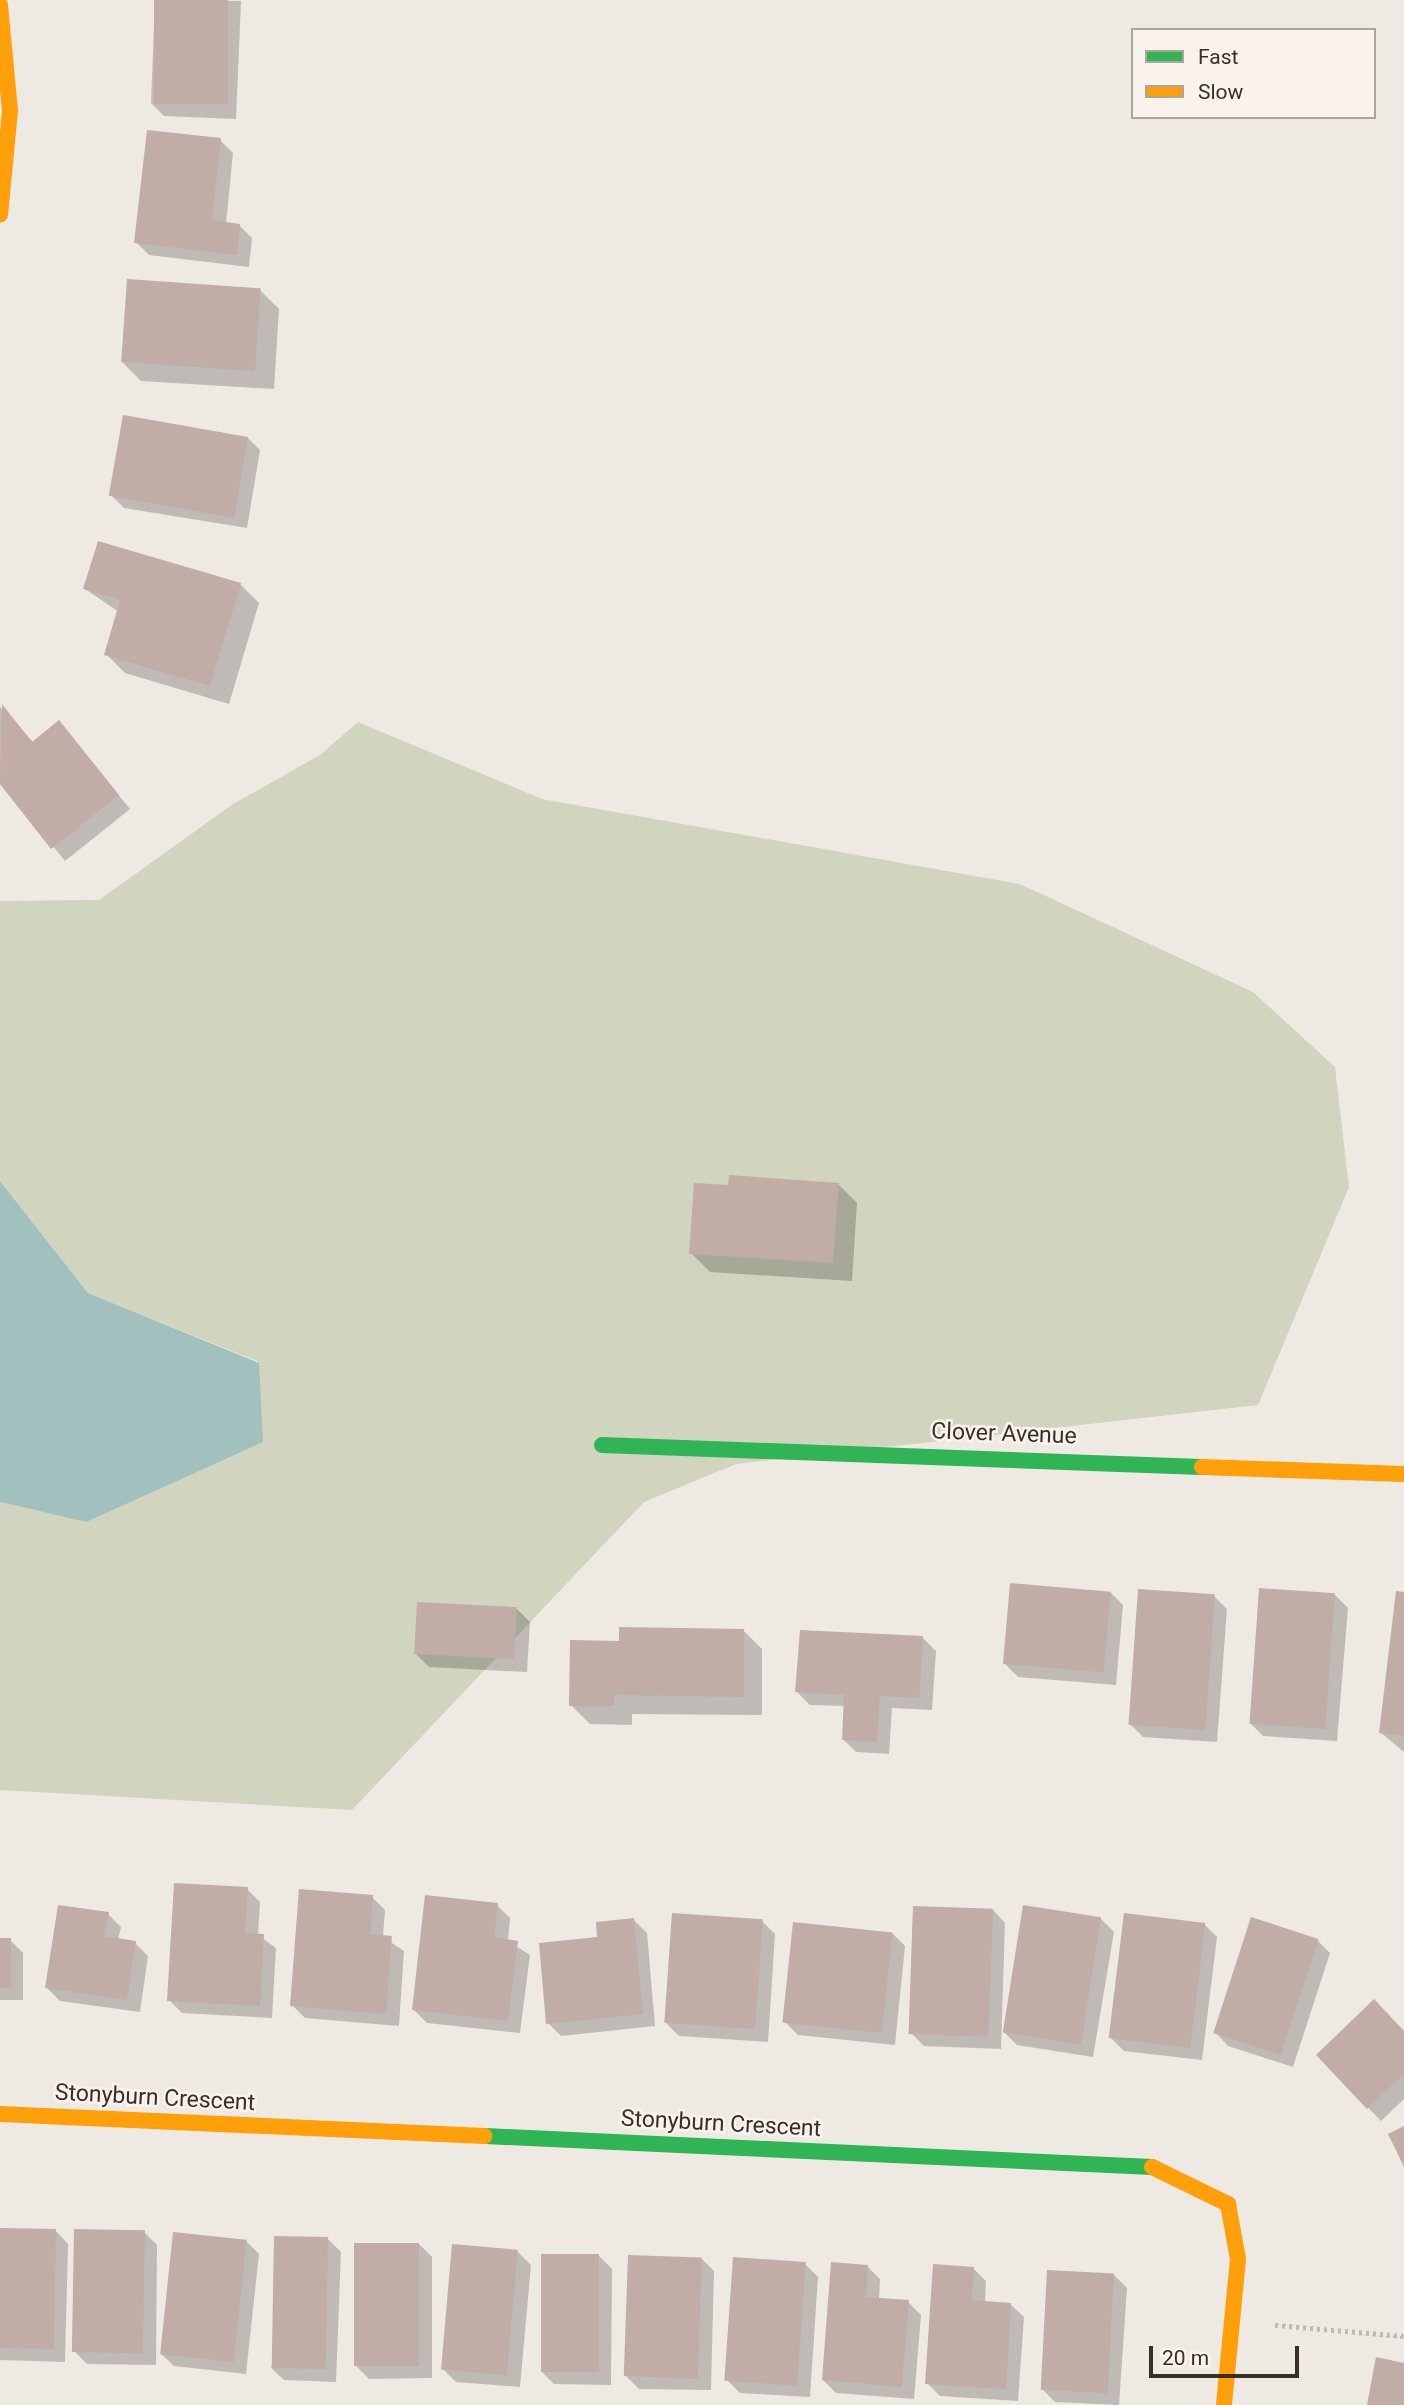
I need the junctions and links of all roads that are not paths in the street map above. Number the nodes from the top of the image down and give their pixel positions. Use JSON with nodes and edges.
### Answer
{"nodes":[{"id":1,"x":0,"y":5,"type":"edge"},
{"id":2,"x":0,"y":215,"type":"edge"},
{"id":3,"x":602,"y":1445,"type":"dead end"},
{"id":4,"x":1404,"y":1474,"type":"edge"},
{"id":5,"x":0,"y":2114,"type":"edge"},
{"id":6,"x":1224,"y":2405,"type":"edge"}],
"edges":[{"from":1,"to":2,"type":"street"},
{"from":3,"to":4,"type":"street","name":"Clover Avenue"},
{"from":5,"to":6,"type":"street","name":"Stonyburn Crescent"}]}
